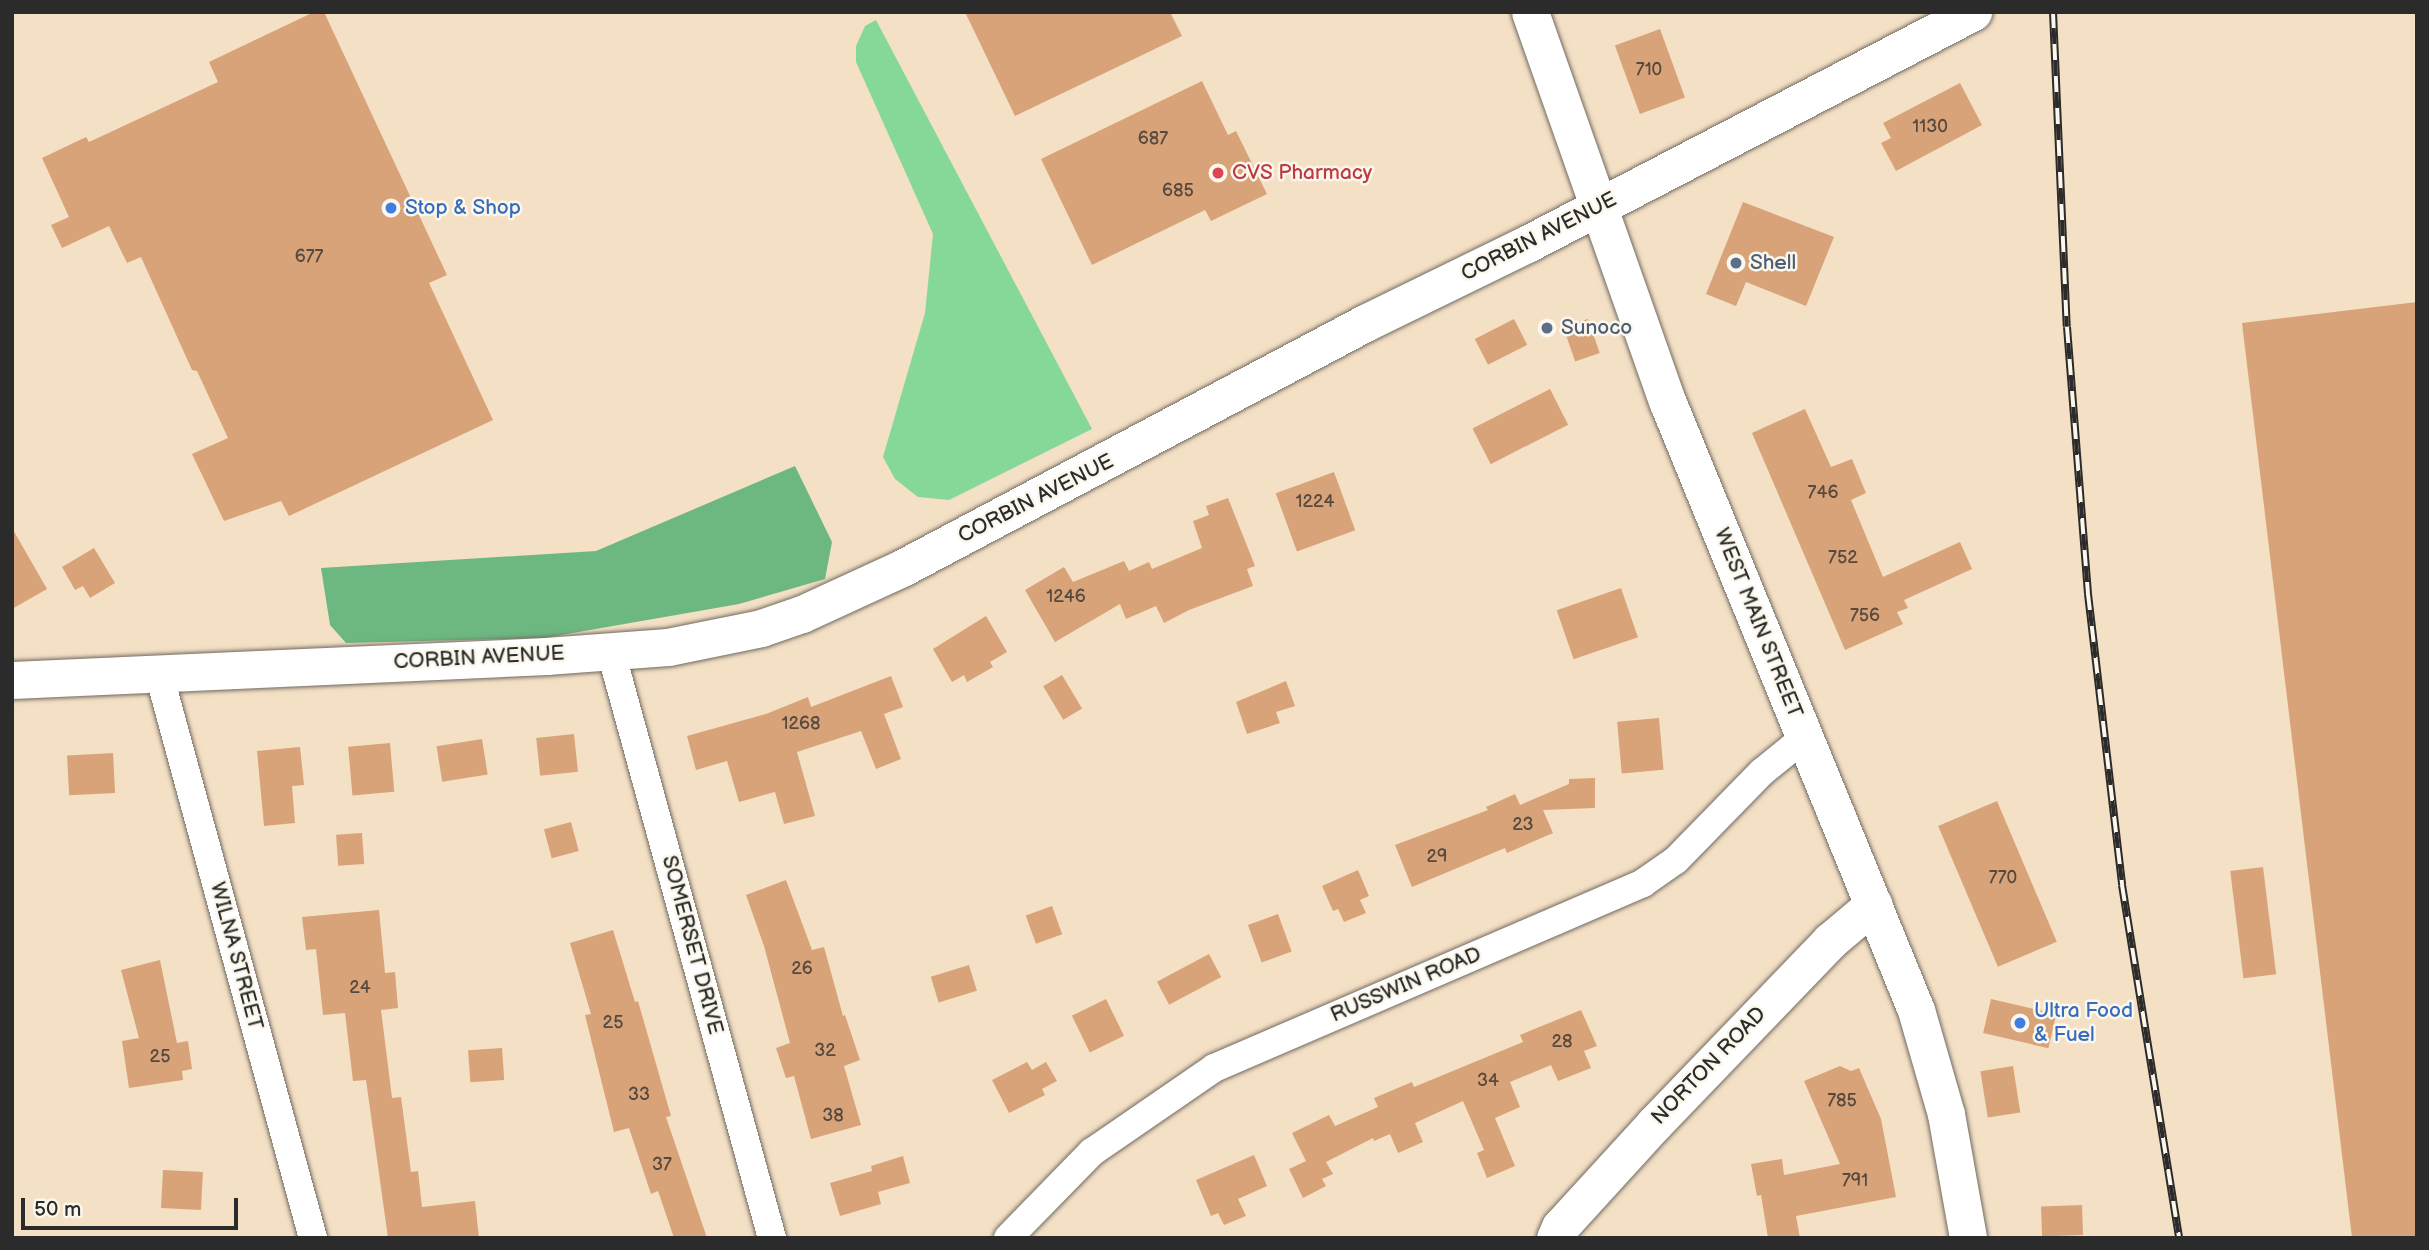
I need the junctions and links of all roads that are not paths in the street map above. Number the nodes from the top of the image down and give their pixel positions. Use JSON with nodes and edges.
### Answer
{"nodes":[{"id":1,"x":1530,"y":12,"type":"edge"},
{"id":2,"x":1973,"y":12,"type":"edge"},
{"id":3,"x":1599,"y":207,"type":"junction"},
{"id":4,"x":611,"y":652,"type":"junction"},
{"id":5,"x":159,"y":674,"type":"junction"},
{"id":6,"x":12,"y":680,"type":"edge"},
{"id":7,"x":1805,"y":737,"type":"junction"},
{"id":8,"x":1874,"y":904,"type":"junction"},
{"id":9,"x":313,"y":1238,"type":"edge"},
{"id":10,"x":772,"y":1238,"type":"edge"},
{"id":11,"x":1008,"y":1238,"type":"edge"},
{"id":12,"x":1555,"y":1238,"type":"edge"},
{"id":13,"x":1968,"y":1238,"type":"edge"}],
"edges":[{"from":1,"to":3,"type":"main road","name":"WEST MAIN STREET"},
{"from":2,"to":3,"type":"main road","name":"CORBIN AVENUE"},
{"from":3,"to":4,"type":"main road","name":"CORBIN AVENUE"},
{"from":3,"to":7,"type":"main road","name":"WEST MAIN STREET"},
{"from":4,"to":5,"type":"main road","name":"CORBIN AVENUE"},
{"from":4,"to":10,"type":"street","name":"SOMERSET DRIVE"},
{"from":5,"to":6,"type":"main road","name":"CORBIN AVENUE"},
{"from":5,"to":9,"type":"street","name":"WILNA STREET"},
{"from":7,"to":8,"type":"main road","name":"WEST MAIN STREET"},
{"from":7,"to":11,"type":"street","name":"RUSSWIN ROAD"},
{"from":8,"to":12,"type":"main road","name":"NORTON ROAD"},
{"from":8,"to":13,"type":"main road","name":"WEST MAIN STREET"}]}
